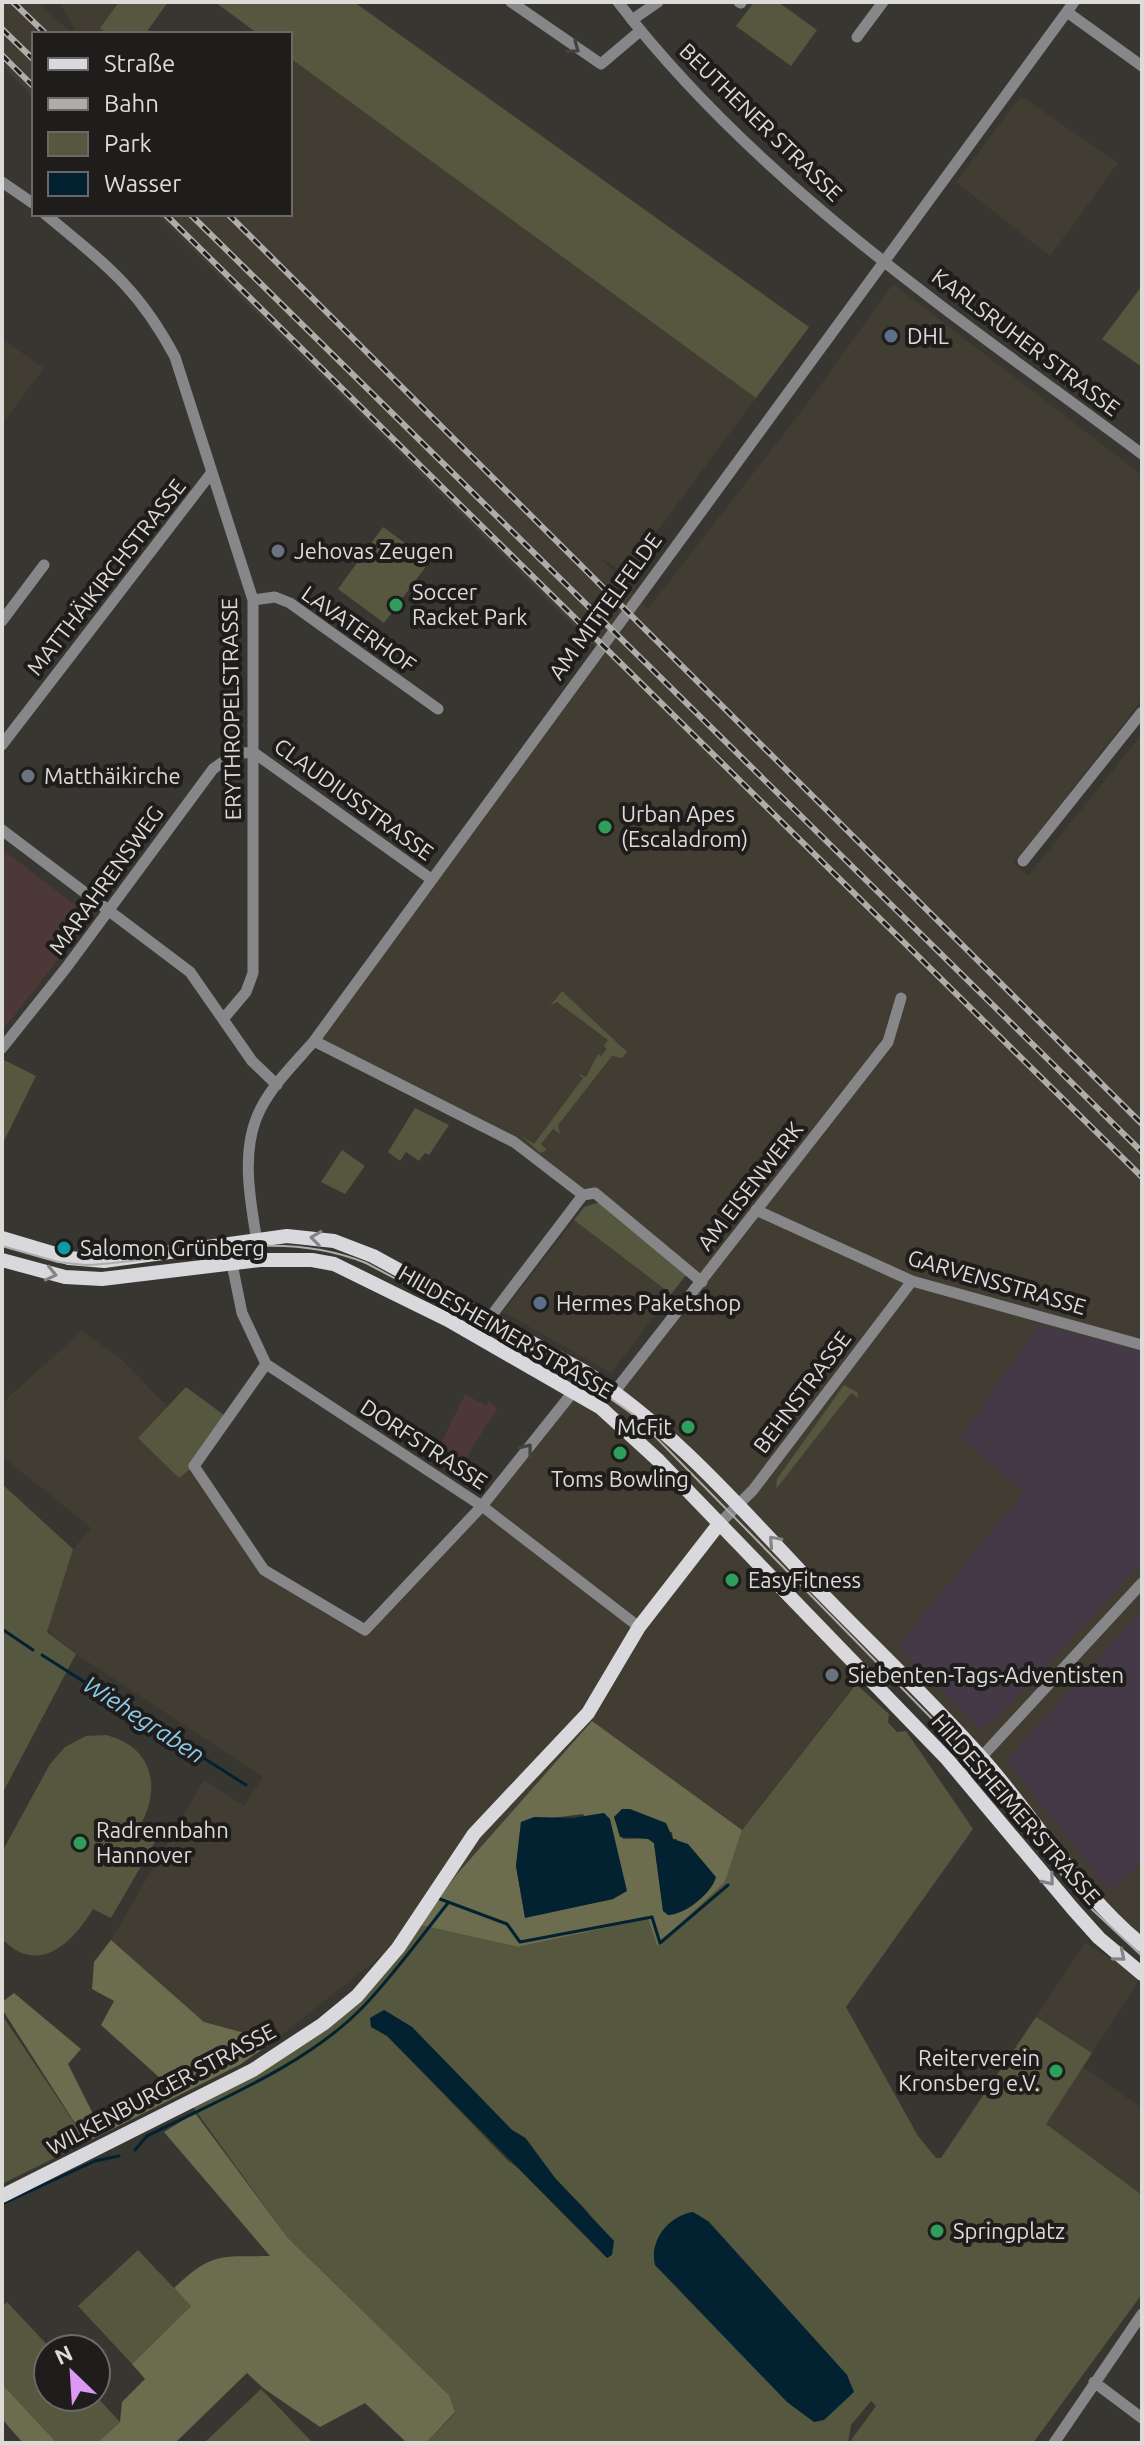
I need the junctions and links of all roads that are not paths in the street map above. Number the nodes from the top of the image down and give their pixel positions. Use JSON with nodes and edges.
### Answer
{"nodes":[{"id":1,"x":511,"y":2,"type":"edge"},
{"id":2,"x":618,"y":2,"type":"edge"},
{"id":3,"x":658,"y":2,"type":"edge"},
{"id":4,"x":883,"y":2,"type":"edge"},
{"id":5,"x":1070,"y":7,"type":"edge"},
{"id":6,"x":632,"y":20,"type":"junction"},
{"id":7,"x":640,"y":31,"type":"junction"},
{"id":8,"x":857,"y":37,"type":"dead end"},
{"id":9,"x":1142,"y":66,"type":"edge"},
{"id":10,"x":2,"y":182,"type":"edge"},
{"id":11,"x":32,"y":203,"type":"edge"},
{"id":12,"x":47,"y":216,"type":"edge"},
{"id":13,"x":885,"y":262,"type":"junction"},
{"id":14,"x":1142,"y":454,"type":"edge"},
{"id":15,"x":212,"y":472,"type":"junction"},
{"id":16,"x":44,"y":565,"type":"dead end"},
{"id":17,"x":253,"y":600,"type":"junction"},
{"id":18,"x":2,"y":621,"type":"edge"},
{"id":19,"x":438,"y":709,"type":"dead end"},
{"id":20,"x":1142,"y":712,"type":"edge"},
{"id":21,"x":2,"y":745,"type":"edge"},
{"id":22,"x":253,"y":752,"type":"junction"},
{"id":23,"x":2,"y":830,"type":"edge"},
{"id":24,"x":1023,"y":861,"type":"dead end"},
{"id":25,"x":431,"y":879,"type":"junction"},
{"id":26,"x":109,"y":910,"type":"junction"},
{"id":27,"x":901,"y":998,"type":"dead end"},
{"id":28,"x":224,"y":1018,"type":"junction"},
{"id":29,"x":314,"y":1041,"type":"junction"},
{"id":30,"x":2,"y":1048,"type":"edge"},
{"id":31,"x":277,"y":1085,"type":"junction"},
{"id":32,"x":583,"y":1195,"type":"junction"},
{"id":33,"x":756,"y":1210,"type":"junction"},
{"id":34,"x":2,"y":1238,"type":"edge"},
{"id":35,"x":257,"y":1240,"type":"junction"},
{"id":36,"x":2,"y":1260,"type":"edge"},
{"id":37,"x":260,"y":1260,"type":"junction"},
{"id":38,"x":234,"y":1272,"type":"junction"},
{"id":39,"x":912,"y":1281,"type":"junction"},
{"id":40,"x":702,"y":1282,"type":"junction"},
{"id":41,"x":488,"y":1320,"type":"junction"},
{"id":42,"x":1142,"y":1345,"type":"edge"},
{"id":43,"x":266,"y":1364,"type":"junction"},
{"id":44,"x":615,"y":1391,"type":"junction"},
{"id":45,"x":573,"y":1392,"type":"junction"},
{"id":46,"x":739,"y":1505,"type":"junction"},
{"id":47,"x":482,"y":1506,"type":"junction"},
{"id":48,"x":719,"y":1524,"type":"junction"},
{"id":49,"x":1142,"y":1583,"type":"edge"},
{"id":50,"x":639,"y":1627,"type":"junction"},
{"id":51,"x":981,"y":1757,"type":"junction"},
{"id":52,"x":963,"y":1777,"type":"junction"},
{"id":53,"x":1142,"y":1945,"type":"edge"},
{"id":54,"x":1142,"y":1974,"type":"edge"},
{"id":55,"x":2,"y":2196,"type":"edge"},
{"id":56,"x":1142,"y":2314,"type":"edge"},
{"id":57,"x":1094,"y":2382,"type":"junction"},
{"id":58,"x":1142,"y":2418,"type":"edge"},
{"id":59,"x":1054,"y":2443,"type":"edge"}],
"edges":[{"from":1,"to":7,"type":"street","one_way":true},
{"from":2,"to":6,"type":"street","name":"BEUTHENER STRASSE"},
{"from":3,"to":6,"type":"street"},
{"from":4,"to":8,"type":"street"},
{"from":5,"to":9,"type":"street"},
{"from":5,"to":13,"type":"street","name":"AM MITTELFELDE"},
{"from":6,"to":7,"type":"street","name":"BEUTHENER STRASSE"},
{"from":7,"to":13,"type":"street","name":"BEUTHENER STRASSE"},
{"from":10,"to":11,"type":"street"},
{"from":12,"to":15,"type":"street","name":"ERYTHROPELSTRASSE"},
{"from":13,"to":14,"type":"street","name":"KARLSRUHER STRASSE"},
{"from":13,"to":25,"type":"street","name":"AM MITTELFELDE"},
{"from":15,"to":17,"type":"street","name":"ERYTHROPELSTRASSE"},
{"from":15,"to":21,"type":"street","name":"MATTHÄIKIRCHSTRASSE"},
{"from":16,"to":18,"type":"street"},
{"from":17,"to":19,"type":"street","name":"LAVATERHOF"},
{"from":17,"to":22,"type":"street","name":"ERYTHROPELSTRASSE"},
{"from":20,"to":24,"type":"street"},
{"from":22,"to":25,"type":"street","name":"CLAUDIUSSTRASSE"},
{"from":22,"to":26,"type":"street","name":"MARAHRENSWEG"},
{"from":22,"to":28,"type":"street","name":"ERYTHROPELSTRASSE"},
{"from":23,"to":26,"type":"street"},
{"from":25,"to":29,"type":"street","name":"AM MITTELFELDE"},
{"from":26,"to":28,"type":"street"},
{"from":26,"to":30,"type":"street","name":"MARAHRENSWEG"},
{"from":27,"to":33,"type":"street","name":"AM EISENWERK"},
{"from":28,"to":31,"type":"street"},
{"from":29,"to":31,"type":"street","name":"AM MITTELFELDE"},
{"from":29,"to":32,"type":"street"},
{"from":31,"to":35,"type":"street","name":"AM MITTELFELDE"},
{"from":32,"to":40,"type":"street"},
{"from":32,"to":41,"type":"street"},
{"from":33,"to":39,"type":"street","name":"GARVENSSTRASSE"},
{"from":33,"to":40,"type":"street","name":"AM EISENWERK"},
{"from":34,"to":35,"type":"main road","name":"HILDESHEIMER STRASSE"},
{"from":35,"to":37,"type":"street","name":"AM MITTELFELDE"},
{"from":41,"to":35,"type":"main road","name":"HILDESHEIMER STRASSE","one_way":true},
{"from":36,"to":38,"type":"main road","name":"HILDESHEIMER STRASSE","one_way":true},
{"from":37,"to":38,"type":"main road","name":"HILDESHEIMER STRASSE"},
{"from":37,"to":45,"type":"main road","name":"HILDESHEIMER STRASSE"},
{"from":38,"to":43,"type":"street"},
{"from":39,"to":42,"type":"street","name":"GARVENSSTRASSE"},
{"from":39,"to":46,"type":"street","name":"BEHNSTRASSE"},
{"from":40,"to":44,"type":"street","name":"AM EISENWERK"},
{"from":41,"to":44,"type":"main road","name":"HILDESHEIMER STRASSE"},
{"from":43,"to":47,"type":"street","name":"DORFSTRASSE"},
{"from":43,"to":47,"type":"street"},
{"from":44,"to":46,"type":"main road","name":"HILDESHEIMER STRASSE"},
{"from":47,"to":45,"type":"street","one_way":true},
{"from":45,"to":48,"type":"main road","name":"HILDESHEIMER STRASSE"},
{"from":46,"to":48,"type":"street","name":"BEHNSTRASSE"},
{"from":51,"to":46,"type":"main road","name":"HILDESHEIMER STRASSE","one_way":true},
{"from":47,"to":50,"type":"street","name":"DORFSTRASSE"},
{"from":48,"to":50,"type":"main road","name":"WILKENBURGER STRASSE"},
{"from":48,"to":52,"type":"main road","name":"HILDESHEIMER STRASSE"},
{"from":49,"to":51,"type":"street"},
{"from":50,"to":55,"type":"main road","name":"WILKENBURGER STRASSE"},
{"from":51,"to":52,"type":"street"},
{"from":51,"to":53,"type":"main road","name":"HILDESHEIMER STRASSE"},
{"from":52,"to":54,"type":"main road","name":"HILDESHEIMER STRASSE","one_way":true},
{"from":56,"to":57,"type":"street"},
{"from":57,"to":58,"type":"street"},
{"from":57,"to":59,"type":"street"}]}
